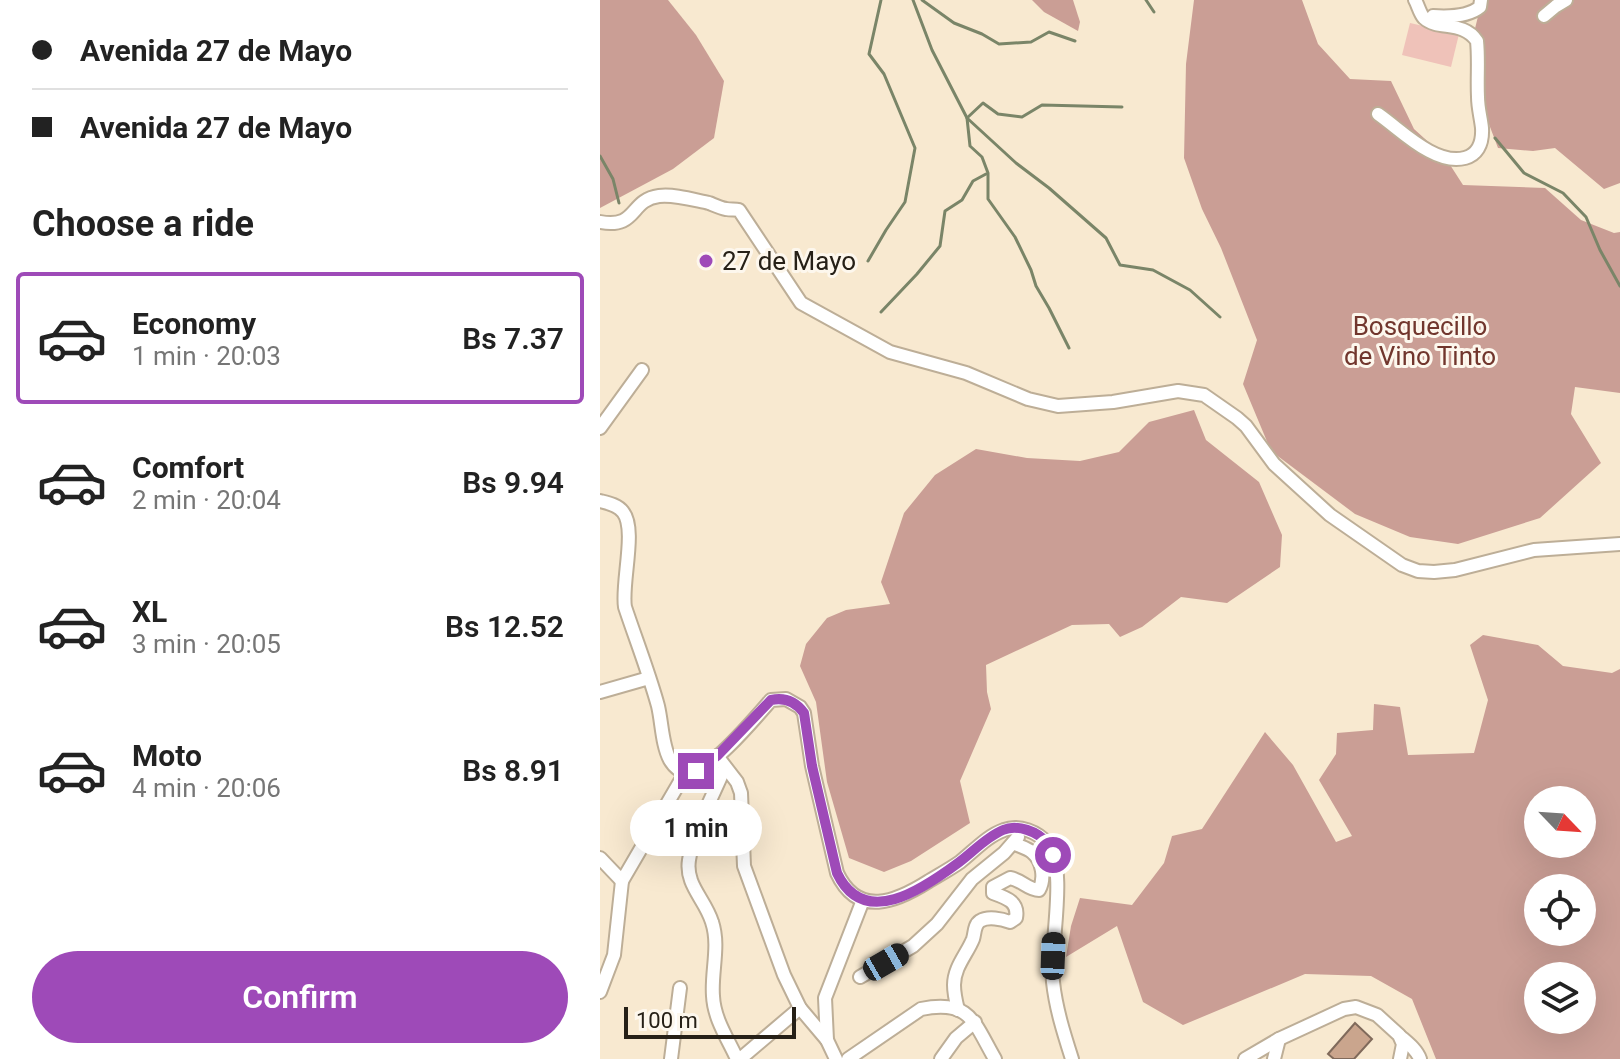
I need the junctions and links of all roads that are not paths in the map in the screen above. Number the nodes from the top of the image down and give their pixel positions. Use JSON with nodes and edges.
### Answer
{"nodes":[{"id":1,"x":1481,"y":0,"type":"edge"},
{"id":2,"x":1566,"y":0,"type":"edge"},
{"id":3,"x":1418,"y":5,"type":"edge"},
{"id":4,"x":1544,"y":16,"type":"dead end"},
{"id":5,"x":1378,"y":114,"type":"dead end"},
{"id":6,"x":600,"y":222,"type":"edge"},
{"id":7,"x":642,"y":370,"type":"dead end"},
{"id":8,"x":600,"y":428,"type":"edge"},
{"id":9,"x":600,"y":501,"type":"edge"},
{"id":10,"x":1620,"y":544,"type":"edge"},
{"id":11,"x":649,"y":678,"type":"junction"},
{"id":12,"x":600,"y":692,"type":"edge"},
{"id":13,"x":721,"y":762,"type":"junction"},
{"id":14,"x":685,"y":773,"type":"junction"},
{"id":15,"x":1025,"y":829,"type":"junction"},
{"id":16,"x":1013,"y":843,"type":"junction"},
{"id":17,"x":600,"y":858,"type":"edge"},
{"id":18,"x":618,"y":877,"type":"junction"},
{"id":19,"x":600,"y":880,"type":"edge"},
{"id":20,"x":863,"y":900,"type":"junction"},
{"id":21,"x":860,"y":977,"type":"dead end"},
{"id":22,"x":680,"y":988,"type":"dead end"},
{"id":23,"x":600,"y":992,"type":"edge"},
{"id":24,"x":800,"y":1008,"type":"junction"},
{"id":25,"x":958,"y":1010,"type":"junction"},
{"id":26,"x":975,"y":1022,"type":"junction"},
{"id":27,"x":1399,"y":1035,"type":"junction"},
{"id":28,"x":1279,"y":1039,"type":"junction"},
{"id":29,"x":827,"y":1040,"type":"junction"},
{"id":30,"x":671,"y":1059,"type":"edge"},
{"id":31,"x":738,"y":1059,"type":"edge"},
{"id":32,"x":836,"y":1059,"type":"edge"},
{"id":33,"x":848,"y":1059,"type":"edge"},
{"id":34,"x":941,"y":1059,"type":"edge"},
{"id":35,"x":995,"y":1059,"type":"edge"},
{"id":36,"x":1072,"y":1059,"type":"edge"},
{"id":37,"x":1245,"y":1059,"type":"edge"},
{"id":38,"x":1274,"y":1059,"type":"edge"},
{"id":39,"x":1400,"y":1059,"type":"edge"},
{"id":40,"x":1420,"y":1059,"type":"edge"}],
"edges":[{"from":1,"to":3,"type":"street"},
{"from":2,"to":4,"type":"street"},
{"from":3,"to":5,"type":"street"},
{"from":6,"to":10,"type":"street"},
{"from":7,"to":8,"type":"street"},
{"from":9,"to":11,"type":"street"},
{"from":11,"to":12,"type":"street"},
{"from":11,"to":14,"type":"street"},
{"from":13,"to":14,"type":"street"},
{"from":13,"to":20,"type":"street"},
{"from":13,"to":24,"type":"street"},
{"from":13,"to":31,"type":"street"},
{"from":14,"to":18,"type":"street"},
{"from":15,"to":16,"type":"street"},
{"from":15,"to":20,"type":"street"},
{"from":15,"to":36,"type":"street"},
{"from":16,"to":21,"type":"street"},
{"from":16,"to":25,"type":"street"},
{"from":17,"to":18,"type":"street"},
{"from":18,"to":19,"type":"street"},
{"from":18,"to":23,"type":"street"},
{"from":20,"to":29,"type":"street"},
{"from":22,"to":30,"type":"street"},
{"from":24,"to":29,"type":"street"},
{"from":24,"to":31,"type":"street"},
{"from":25,"to":26,"type":"street"},
{"from":25,"to":33,"type":"street"},
{"from":26,"to":34,"type":"street"},
{"from":26,"to":35,"type":"street"},
{"from":27,"to":28,"type":"street"},
{"from":27,"to":39,"type":"street"},
{"from":27,"to":40,"type":"street"},
{"from":28,"to":37,"type":"street"},
{"from":28,"to":38,"type":"street"},
{"from":29,"to":32,"type":"street"}]}
